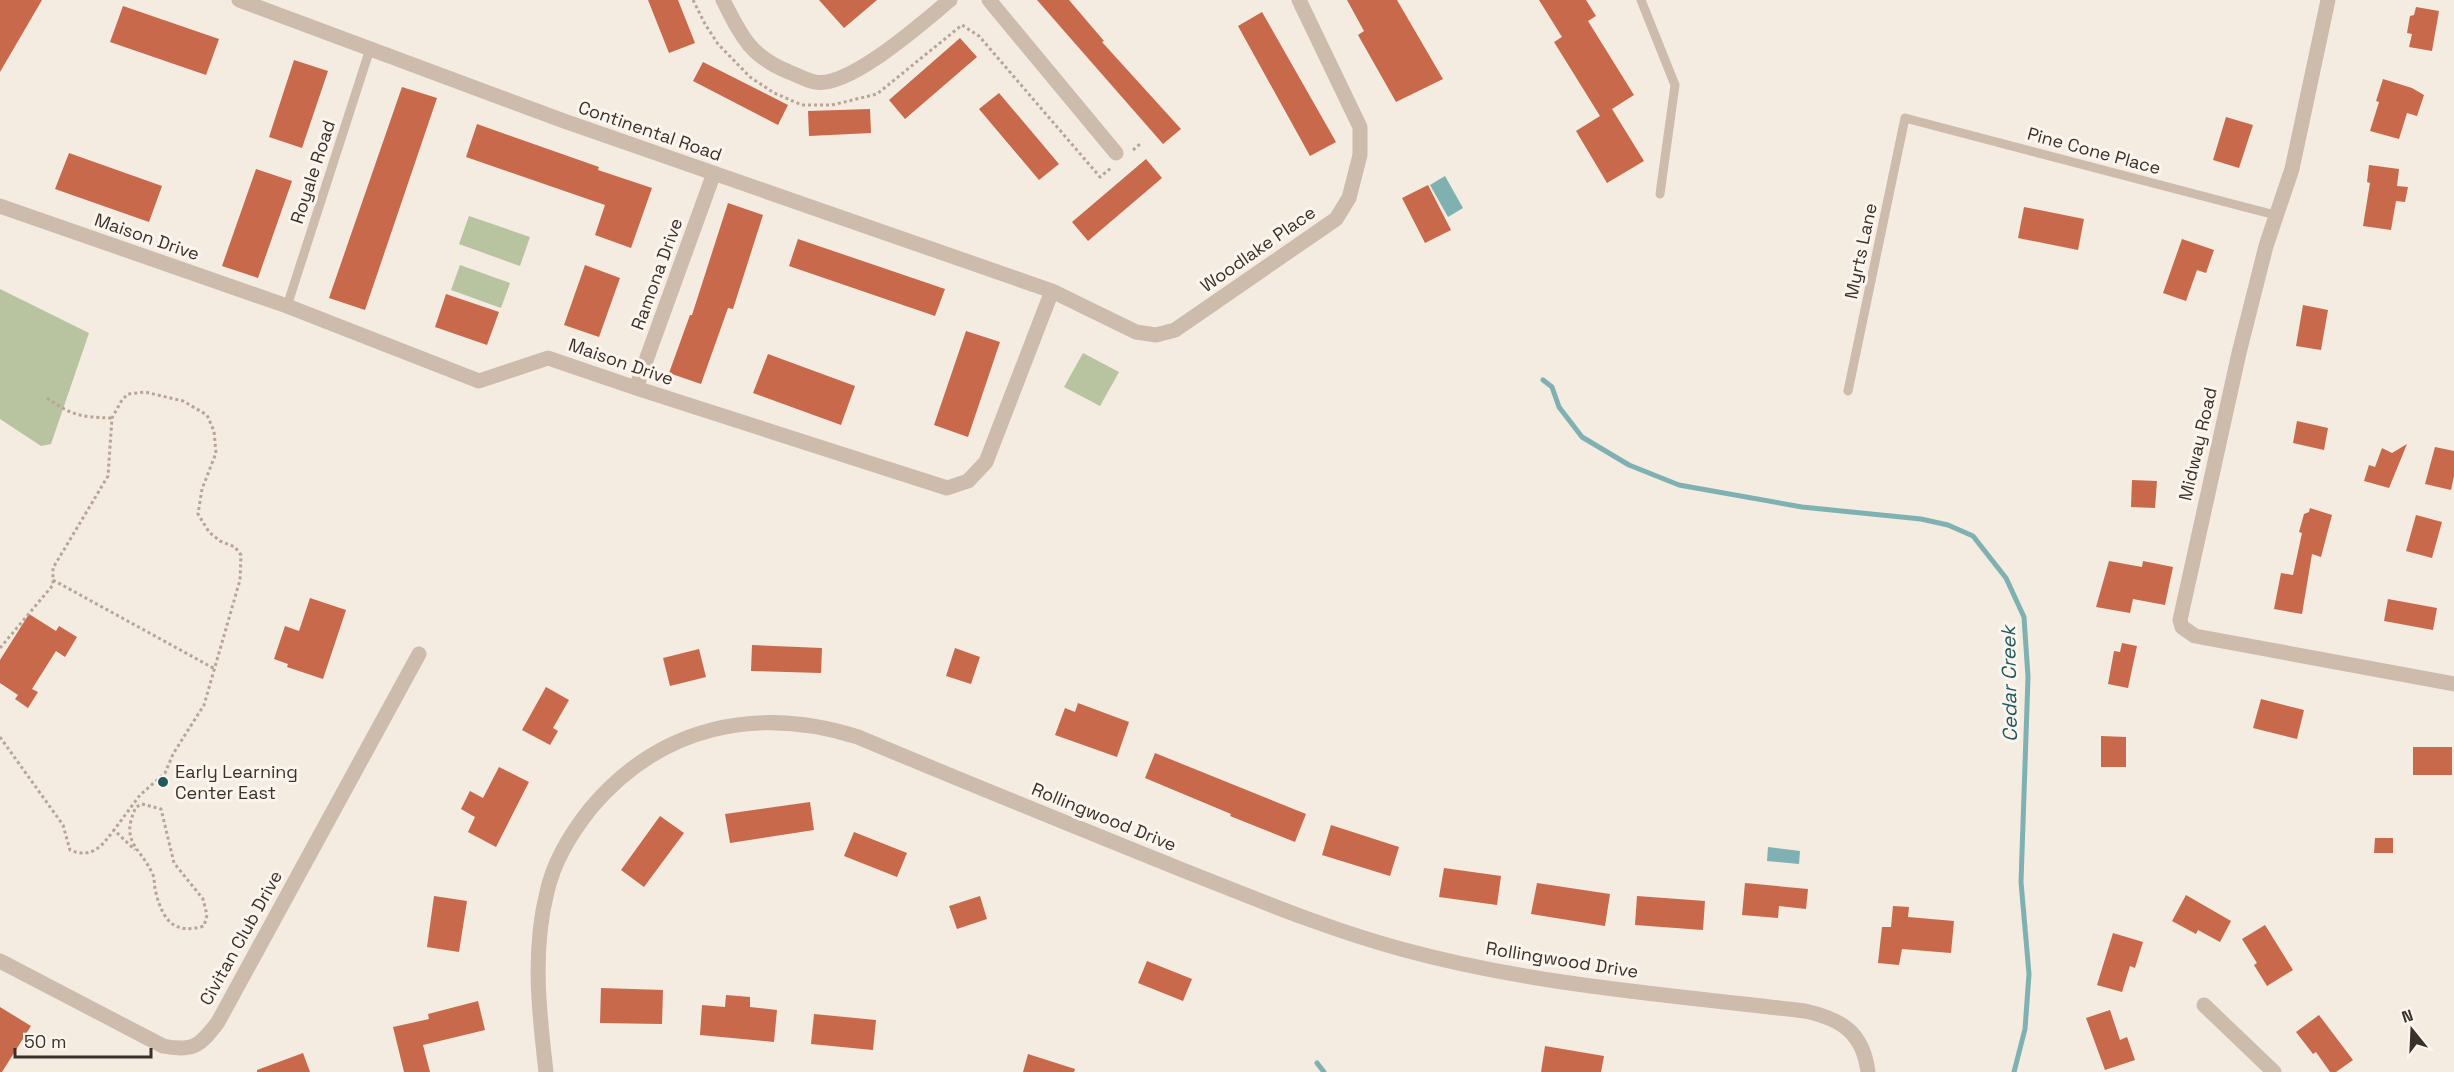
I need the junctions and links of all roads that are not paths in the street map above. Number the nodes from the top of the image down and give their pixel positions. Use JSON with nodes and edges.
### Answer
{"nodes":[{"id":1,"x":238,"y":0,"type":"edge"},
{"id":2,"x":723,"y":0,"type":"edge"},
{"id":3,"x":950,"y":0,"type":"edge"},
{"id":4,"x":989,"y":0,"type":"edge"},
{"id":5,"x":1299,"y":0,"type":"edge"},
{"id":6,"x":2328,"y":0,"type":"edge"},
{"id":7,"x":1644,"y":2,"type":"edge"},
{"id":8,"x":370,"y":49,"type":"junction"},
{"id":9,"x":1905,"y":118,"type":"joint"},
{"id":10,"x":1120,"y":157,"type":"road end"},
{"id":11,"x":714,"y":173,"type":"junction"},
{"id":12,"x":1660,"y":194,"type":"dead end"},
{"id":13,"x":0,"y":206,"type":"edge"},
{"id":14,"x":2275,"y":215,"type":"junction"},
{"id":15,"x":1052,"y":291,"type":"junction"},
{"id":16,"x":287,"y":306,"type":"junction"},
{"id":17,"x":636,"y":388,"type":"junction"},
{"id":18,"x":1848,"y":391,"type":"dead end"},
{"id":19,"x":419,"y":654,"type":"dead end"},
{"id":20,"x":2454,"y":684,"type":"edge"},
{"id":21,"x":0,"y":961,"type":"edge"},
{"id":22,"x":2204,"y":1005,"type":"dead end"},
{"id":23,"x":546,"y":1072,"type":"edge"},
{"id":24,"x":1868,"y":1072,"type":"edge"},
{"id":25,"x":2274,"y":1072,"type":"edge"}],
"edges":[{"from":1,"to":8,"type":"street","name":"Continental Road"},
{"from":2,"to":3,"type":"street"},
{"from":4,"to":10,"type":"street"},
{"from":5,"to":15,"type":"street","name":"Woodlake Place"},
{"from":6,"to":14,"type":"street","name":"Midway Road"},
{"from":7,"to":12,"type":"lane"},
{"from":8,"to":11,"type":"street","name":"Continental Road"},
{"from":8,"to":16,"type":"lane","name":"Royale Road"},
{"from":9,"to":14,"type":"lane","name":"Pine Cone Place"},
{"from":9,"to":18,"type":"lane","name":"Myrts Lane"},
{"from":11,"to":15,"type":"street","name":"Continental Road"},
{"from":11,"to":17,"type":"street","name":"Ramona Drive"},
{"from":13,"to":16,"type":"street","name":"Maison Drive"},
{"from":14,"to":20,"type":"street","name":"Midway Road"},
{"from":15,"to":17,"type":"street","name":"Maison Drive"},
{"from":16,"to":17,"type":"street","name":"Maison Drive"},
{"from":19,"to":21,"type":"street","name":"Civitan Club Drive"},
{"from":22,"to":25,"type":"street"},
{"from":23,"to":24,"type":"street","name":"Rollingwood Drive"}]}
